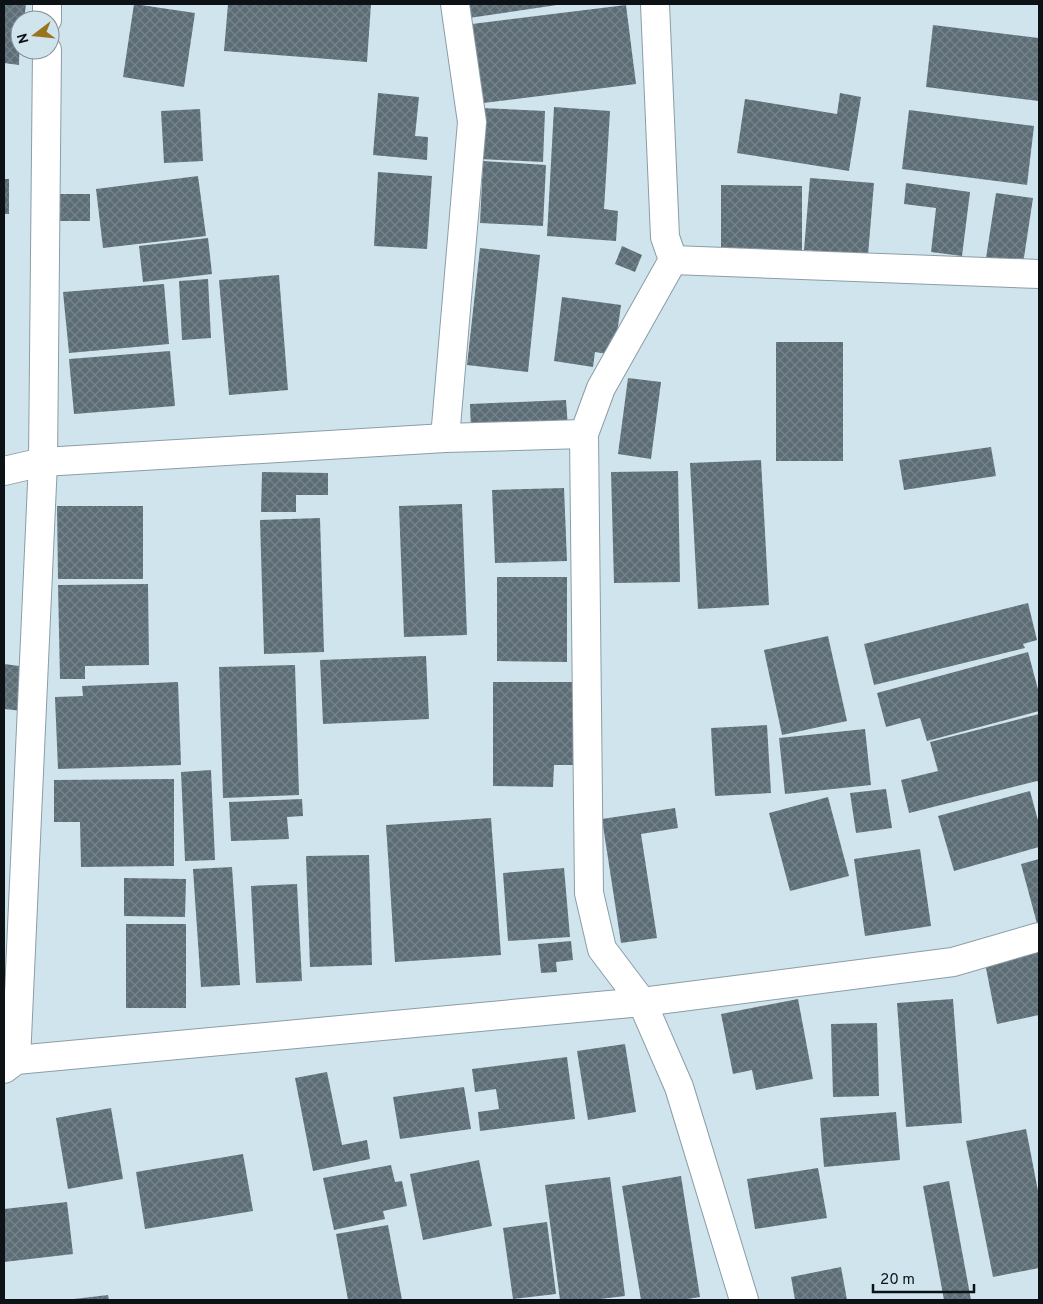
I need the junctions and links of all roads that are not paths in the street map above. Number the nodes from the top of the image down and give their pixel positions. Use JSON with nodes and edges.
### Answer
{"nodes":[{"id":1,"x":455,"y":4,"type":"edge"},
{"id":2,"x":655,"y":4,"type":"edge"},
{"id":3,"x":47,"y":60,"type":"edge"},
{"id":4,"x":673,"y":260,"type":"junction"},
{"id":5,"x":1039,"y":274,"type":"edge"},
{"id":6,"x":584,"y":434,"type":"junction"},
{"id":7,"x":445,"y":438,"type":"junction"},
{"id":8,"x":42,"y":462,"type":"junction"},
{"id":9,"x":4,"y":471,"type":"edge"},
{"id":10,"x":1039,"y":937,"type":"edge"},
{"id":11,"x":642,"y":1002,"type":"junction"},
{"id":12,"x":10,"y":1065,"type":"edge"},
{"id":13,"x":744,"y":1300,"type":"edge"}],
"edges":[{"from":1,"to":7,"type":"street"},
{"from":2,"to":4,"type":"street"},
{"from":3,"to":8,"type":"street"},
{"from":4,"to":5,"type":"street"},
{"from":4,"to":6,"type":"street"},
{"from":6,"to":7,"type":"street"},
{"from":6,"to":11,"type":"street"},
{"from":7,"to":8,"type":"street"},
{"from":8,"to":9,"type":"street"},
{"from":8,"to":12,"type":"street"},
{"from":10,"to":11,"type":"street"},
{"from":11,"to":12,"type":"street"},
{"from":11,"to":13,"type":"street"}]}
